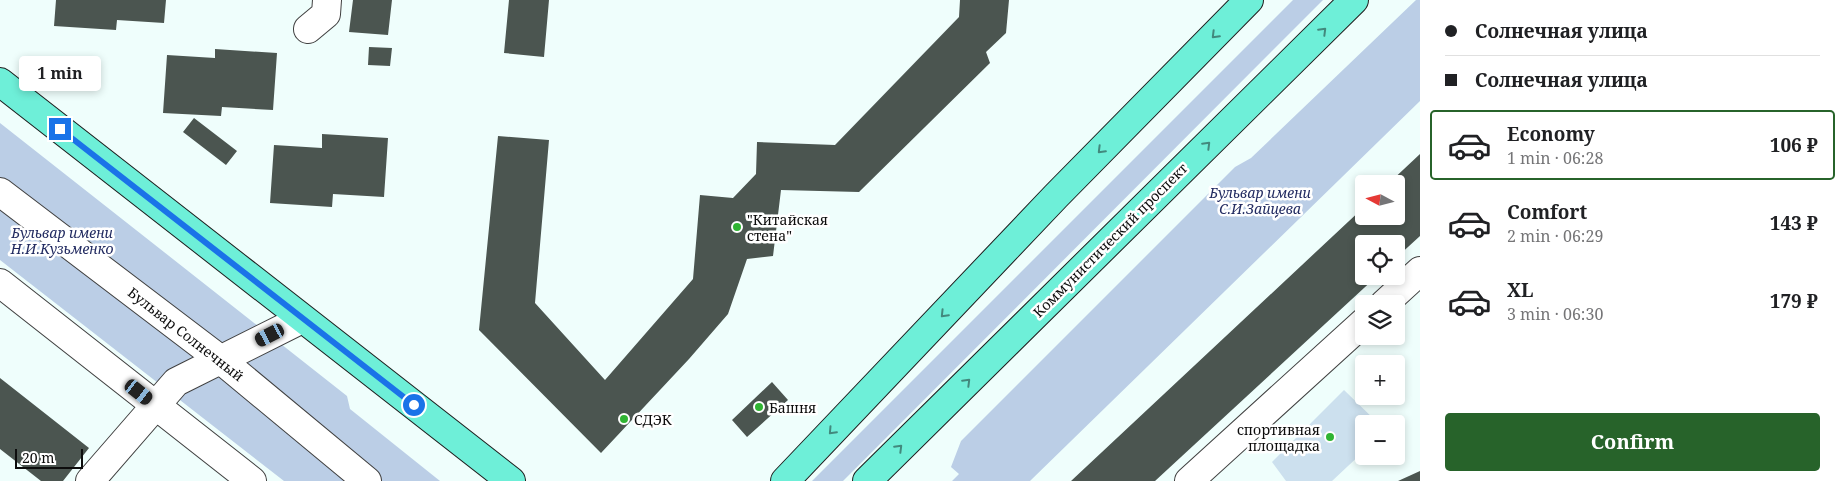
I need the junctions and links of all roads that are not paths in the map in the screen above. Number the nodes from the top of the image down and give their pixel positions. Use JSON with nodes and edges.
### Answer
{"nodes":[{"id":1,"x":327,"y":0,"type":"edge"},
{"id":2,"x":1249,"y":0,"type":"edge"},
{"id":3,"x":1354,"y":0,"type":"edge"},
{"id":4,"x":308,"y":29,"type":"dead end"},
{"id":5,"x":0,"y":82,"type":"edge"},
{"id":6,"x":0,"y":192,"type":"edge"},
{"id":7,"x":1420,"y":271,"type":"edge"},
{"id":8,"x":0,"y":283,"type":"edge"},
{"id":9,"x":1394,"y":295,"type":"edge"},
{"id":10,"x":302,"y":319,"type":"junction"},
{"id":11,"x":1355,"y":330,"type":"edge"},
{"id":12,"x":221,"y":360,"type":"junction"},
{"id":13,"x":154,"y":404,"type":"junction"},
{"id":14,"x":90,"y":481,"type":"edge"},
{"id":15,"x":252,"y":481,"type":"edge"},
{"id":16,"x":367,"y":481,"type":"edge"},
{"id":17,"x":511,"y":481,"type":"edge"},
{"id":18,"x":785,"y":481,"type":"edge"},
{"id":19,"x":867,"y":481,"type":"edge"},
{"id":20,"x":1189,"y":481,"type":"edge"}],
"edges":[{"from":1,"to":4,"type":"street"},
{"from":2,"to":18,"type":"main road","one_way":true},
{"from":19,"to":3,"type":"main road","name":"Коммунистический проспект","one_way":true},
{"from":5,"to":10,"type":"main road"},
{"from":6,"to":12,"type":"street","name":"Бульвар Солнечный"},
{"from":7,"to":9,"type":"street"},
{"from":8,"to":13,"type":"street"},
{"from":10,"to":12,"type":"street"},
{"from":10,"to":17,"type":"main road"},
{"from":11,"to":20,"type":"street"},
{"from":12,"to":13,"type":"street"},
{"from":12,"to":16,"type":"street","name":"Бульвар Солнечный"},
{"from":13,"to":14,"type":"street"},
{"from":13,"to":15,"type":"street"}]}
